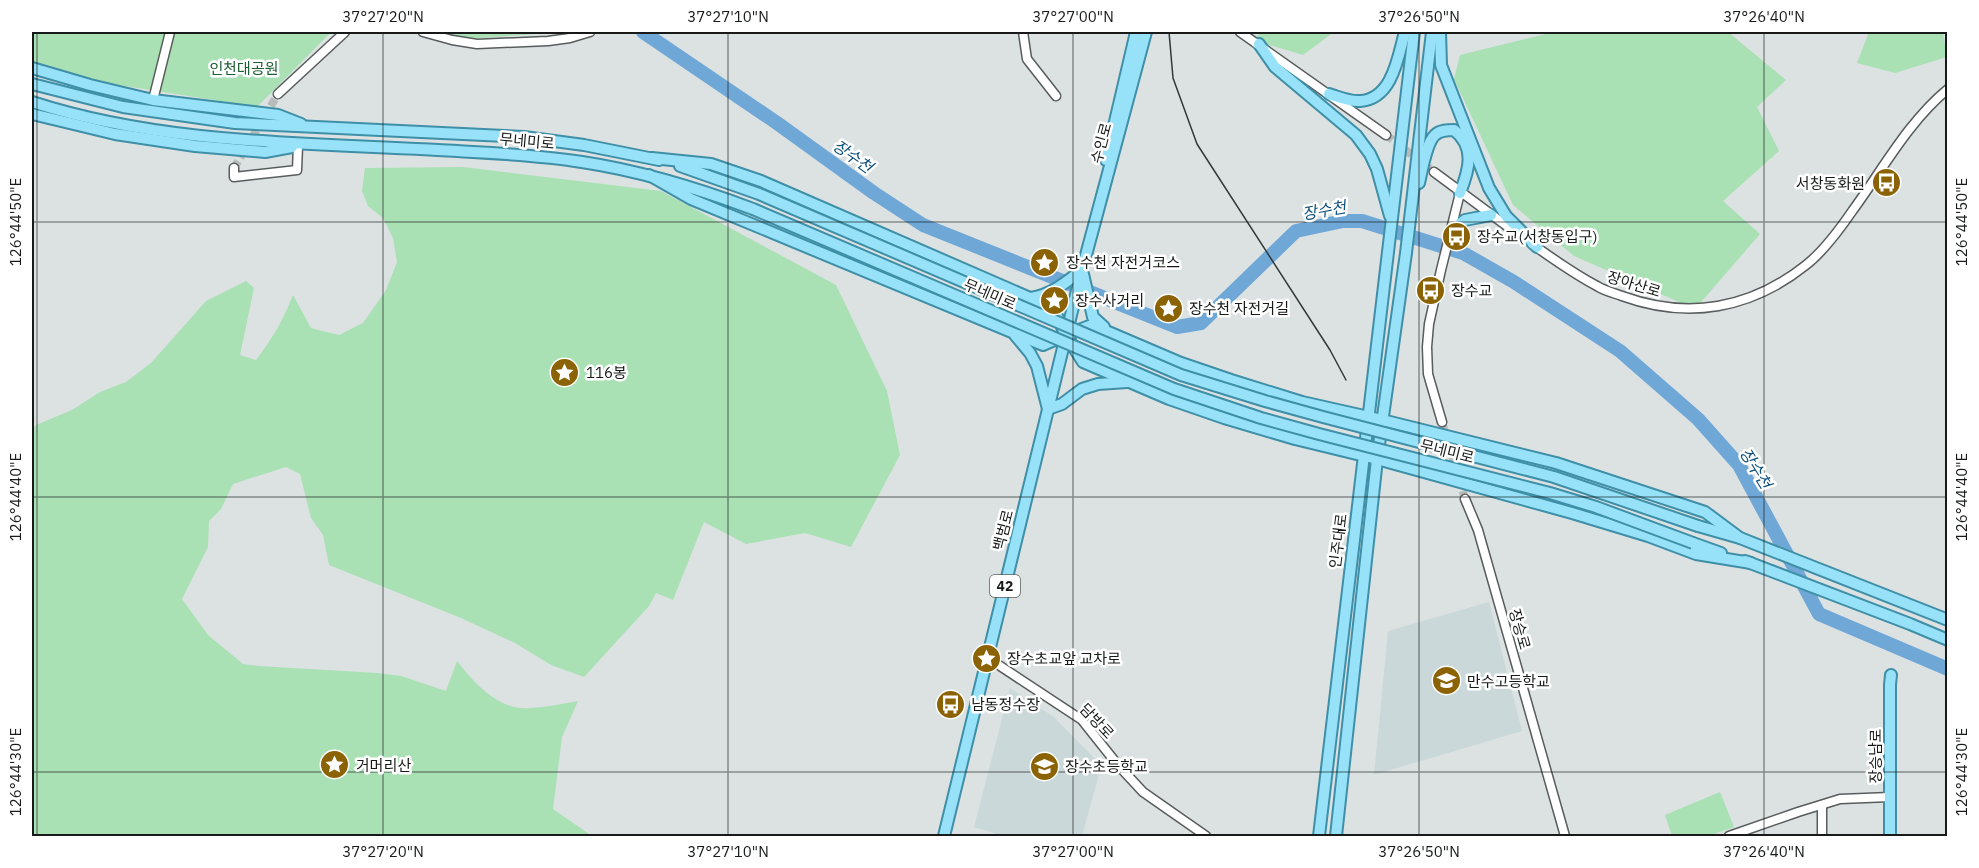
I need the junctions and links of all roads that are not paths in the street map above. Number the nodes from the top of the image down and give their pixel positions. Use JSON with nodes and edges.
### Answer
{"nodes":[{"id":1,"x":170,"y":32,"type":"edge"},
{"id":2,"x":345,"y":32,"type":"edge"},
{"id":3,"x":423,"y":32,"type":"edge"},
{"id":4,"x":590,"y":32,"type":"edge"},
{"id":5,"x":1023,"y":32,"type":"edge"},
{"id":6,"x":1136,"y":32,"type":"edge"},
{"id":7,"x":1146,"y":32,"type":"edge"},
{"id":8,"x":1240,"y":32,"type":"edge"},
{"id":9,"x":1405,"y":32,"type":"edge"},
{"id":10,"x":1414,"y":32,"type":"edge"},
{"id":11,"x":1432,"y":32,"type":"edge"},
{"id":12,"x":1440,"y":32,"type":"edge"},
{"id":13,"x":1259,"y":44,"type":"junction"},
{"id":14,"x":32,"y":68,"type":"edge"},
{"id":15,"x":32,"y":84,"type":"edge"},
{"id":16,"x":1947,"y":88,"type":"edge"},
{"id":17,"x":278,"y":94,"type":"tunnel mouth"},
{"id":18,"x":1329,"y":94,"type":"junction"},
{"id":19,"x":1056,"y":96,"type":"dead end"},
{"id":20,"x":153,"y":100,"type":"junction"},
{"id":21,"x":32,"y":102,"type":"edge"},
{"id":22,"x":32,"y":114,"type":"edge"},
{"id":23,"x":310,"y":127,"type":"junction"},
{"id":24,"x":1386,"y":135,"type":"tunnel mouth"},
{"id":25,"x":310,"y":143,"type":"junction"},
{"id":26,"x":298,"y":146,"type":"junction"},
{"id":27,"x":652,"y":158,"type":"junction"},
{"id":28,"x":234,"y":168,"type":"dead end"},
{"id":29,"x":1434,"y":172,"type":"tunnel mouth"},
{"id":30,"x":649,"y":175,"type":"junction"},
{"id":31,"x":1460,"y":193,"type":"junction"},
{"id":32,"x":1491,"y":215,"type":"junction"},
{"id":33,"x":1391,"y":219,"type":"junction"},
{"id":34,"x":1409,"y":224,"type":"junction"},
{"id":35,"x":1450,"y":235,"type":"junction"},
{"id":36,"x":1538,"y":248,"type":"junction"},
{"id":37,"x":1083,"y":267,"type":"junction"},
{"id":38,"x":1031,"y":298,"type":"junction"},
{"id":39,"x":1013,"y":333,"type":"junction"},
{"id":40,"x":1111,"y":333,"type":"junction"},
{"id":41,"x":1066,"y":335,"type":"junction"},
{"id":42,"x":1129,"y":382,"type":"junction"},
{"id":43,"x":1048,"y":409,"type":"junction"},
{"id":44,"x":1368,"y":417,"type":"junction"},
{"id":45,"x":1382,"y":420,"type":"junction"},
{"id":46,"x":1442,"y":422,"type":"tunnel mouth"},
{"id":47,"x":1363,"y":456,"type":"junction"},
{"id":48,"x":1377,"y":459,"type":"junction"},
{"id":49,"x":1465,"y":499,"type":"tunnel mouth"},
{"id":50,"x":1740,"y":538,"type":"junction"},
{"id":51,"x":1751,"y":563,"type":"junction"},
{"id":52,"x":1947,"y":620,"type":"edge"},
{"id":53,"x":1947,"y":640,"type":"edge"},
{"id":54,"x":988,"y":658,"type":"junction"},
{"id":55,"x":1891,"y":675,"type":"dead end"},
{"id":56,"x":1890,"y":797,"type":"junction"},
{"id":57,"x":1822,"y":805,"type":"junction"},
{"id":58,"x":944,"y":837,"type":"edge"},
{"id":59,"x":1206,"y":837,"type":"edge"},
{"id":60,"x":1319,"y":837,"type":"edge"},
{"id":61,"x":1336,"y":837,"type":"edge"},
{"id":62,"x":1565,"y":837,"type":"edge"},
{"id":63,"x":1729,"y":837,"type":"edge"},
{"id":64,"x":1822,"y":837,"type":"edge"},
{"id":65,"x":1890,"y":837,"type":"edge"}],
"edges":[{"from":1,"to":20,"type":"street"},
{"from":2,"to":17,"type":"street"},
{"from":3,"to":4,"type":"street"},
{"from":5,"to":19,"type":"street"},
{"from":6,"to":37,"type":"main road","name":"수인로","number":"42"},
{"from":7,"to":37,"type":"main road","name":"수인로","number":"42"},
{"from":8,"to":13,"type":"street"},
{"from":9,"to":18,"type":"main road"},
{"from":10,"to":33,"type":"main road"},
{"from":11,"to":34,"type":"main road"},
{"from":12,"to":36,"type":"main road"},
{"from":13,"to":18,"type":"street"},
{"from":13,"to":33,"type":"main road"},
{"from":14,"to":20,"type":"main road"},
{"from":15,"to":23,"type":"main road","name":"무네미로"},
{"from":16,"to":36,"type":"street","name":"장아산로"},
{"from":18,"to":24,"type":"street"},
{"from":20,"to":23,"type":"main road"},
{"from":21,"to":25,"type":"main road","name":"무네미로"},
{"from":22,"to":26,"type":"main road"},
{"from":23,"to":27,"type":"main road","name":"무네미로"},
{"from":25,"to":26,"type":"main road"},
{"from":25,"to":30,"type":"main road","name":"무네미로"},
{"from":26,"to":28,"type":"street"},
{"from":27,"to":38,"type":"main road"},
{"from":27,"to":50,"type":"main road","name":"무네미로","bridge":true},
{"from":29,"to":31,"type":"street","name":"장아산로"},
{"from":30,"to":39,"type":"main road"},
{"from":30,"to":51,"type":"main road","name":"무네미로","bridge":true},
{"from":31,"to":32,"type":"street","name":"장아산로"},
{"from":31,"to":34,"type":"main road"},
{"from":31,"to":35,"type":"street"},
{"from":32,"to":35,"type":"main road"},
{"from":32,"to":36,"type":"street","name":"장아산로"},
{"from":33,"to":44,"type":"main road","name":"인주대로"},
{"from":34,"to":45,"type":"main road","name":"인주대로"},
{"from":35,"to":46,"type":"street"},
{"from":37,"to":38,"type":"main road"},
{"from":37,"to":40,"type":"main road"},
{"from":37,"to":41,"type":"main road","name":"수인로","number":"42"},
{"from":38,"to":41,"type":"main road"},
{"from":39,"to":41,"type":"main road"},
{"from":39,"to":43,"type":"main road"},
{"from":40,"to":41,"type":"main road"},
{"from":40,"to":44,"type":"main road"},
{"from":41,"to":42,"type":"main road"},
{"from":41,"to":43,"type":"main road","name":"백범로","number":"42"},
{"from":42,"to":43,"type":"main road"},
{"from":42,"to":47,"type":"main road"},
{"from":43,"to":54,"type":"main road","name":"백범로","number":"42"},
{"from":44,"to":45,"type":"main road"},
{"from":44,"to":47,"type":"main road","name":"인주대로"},
{"from":45,"to":48,"type":"main road","name":"인주대로"},
{"from":45,"to":50,"type":"main road"},
{"from":47,"to":48,"type":"main road"},
{"from":47,"to":60,"type":"main road","name":"인주대로"},
{"from":48,"to":51,"type":"main road"},
{"from":48,"to":61,"type":"main road","name":"인주대로"},
{"from":49,"to":62,"type":"street","name":"장승로"},
{"from":50,"to":52,"type":"main road","name":"무네미로"},
{"from":51,"to":53,"type":"main road","name":"무네미로"},
{"from":54,"to":58,"type":"main road","name":"백범로","number":"42"},
{"from":54,"to":59,"type":"street","name":"담방로"},
{"from":55,"to":56,"type":"main road","name":"장승남로"},
{"from":56,"to":57,"type":"street"},
{"from":56,"to":65,"type":"main road","name":"장승남로"},
{"from":57,"to":63,"type":"street"},
{"from":57,"to":64,"type":"street"}]}
